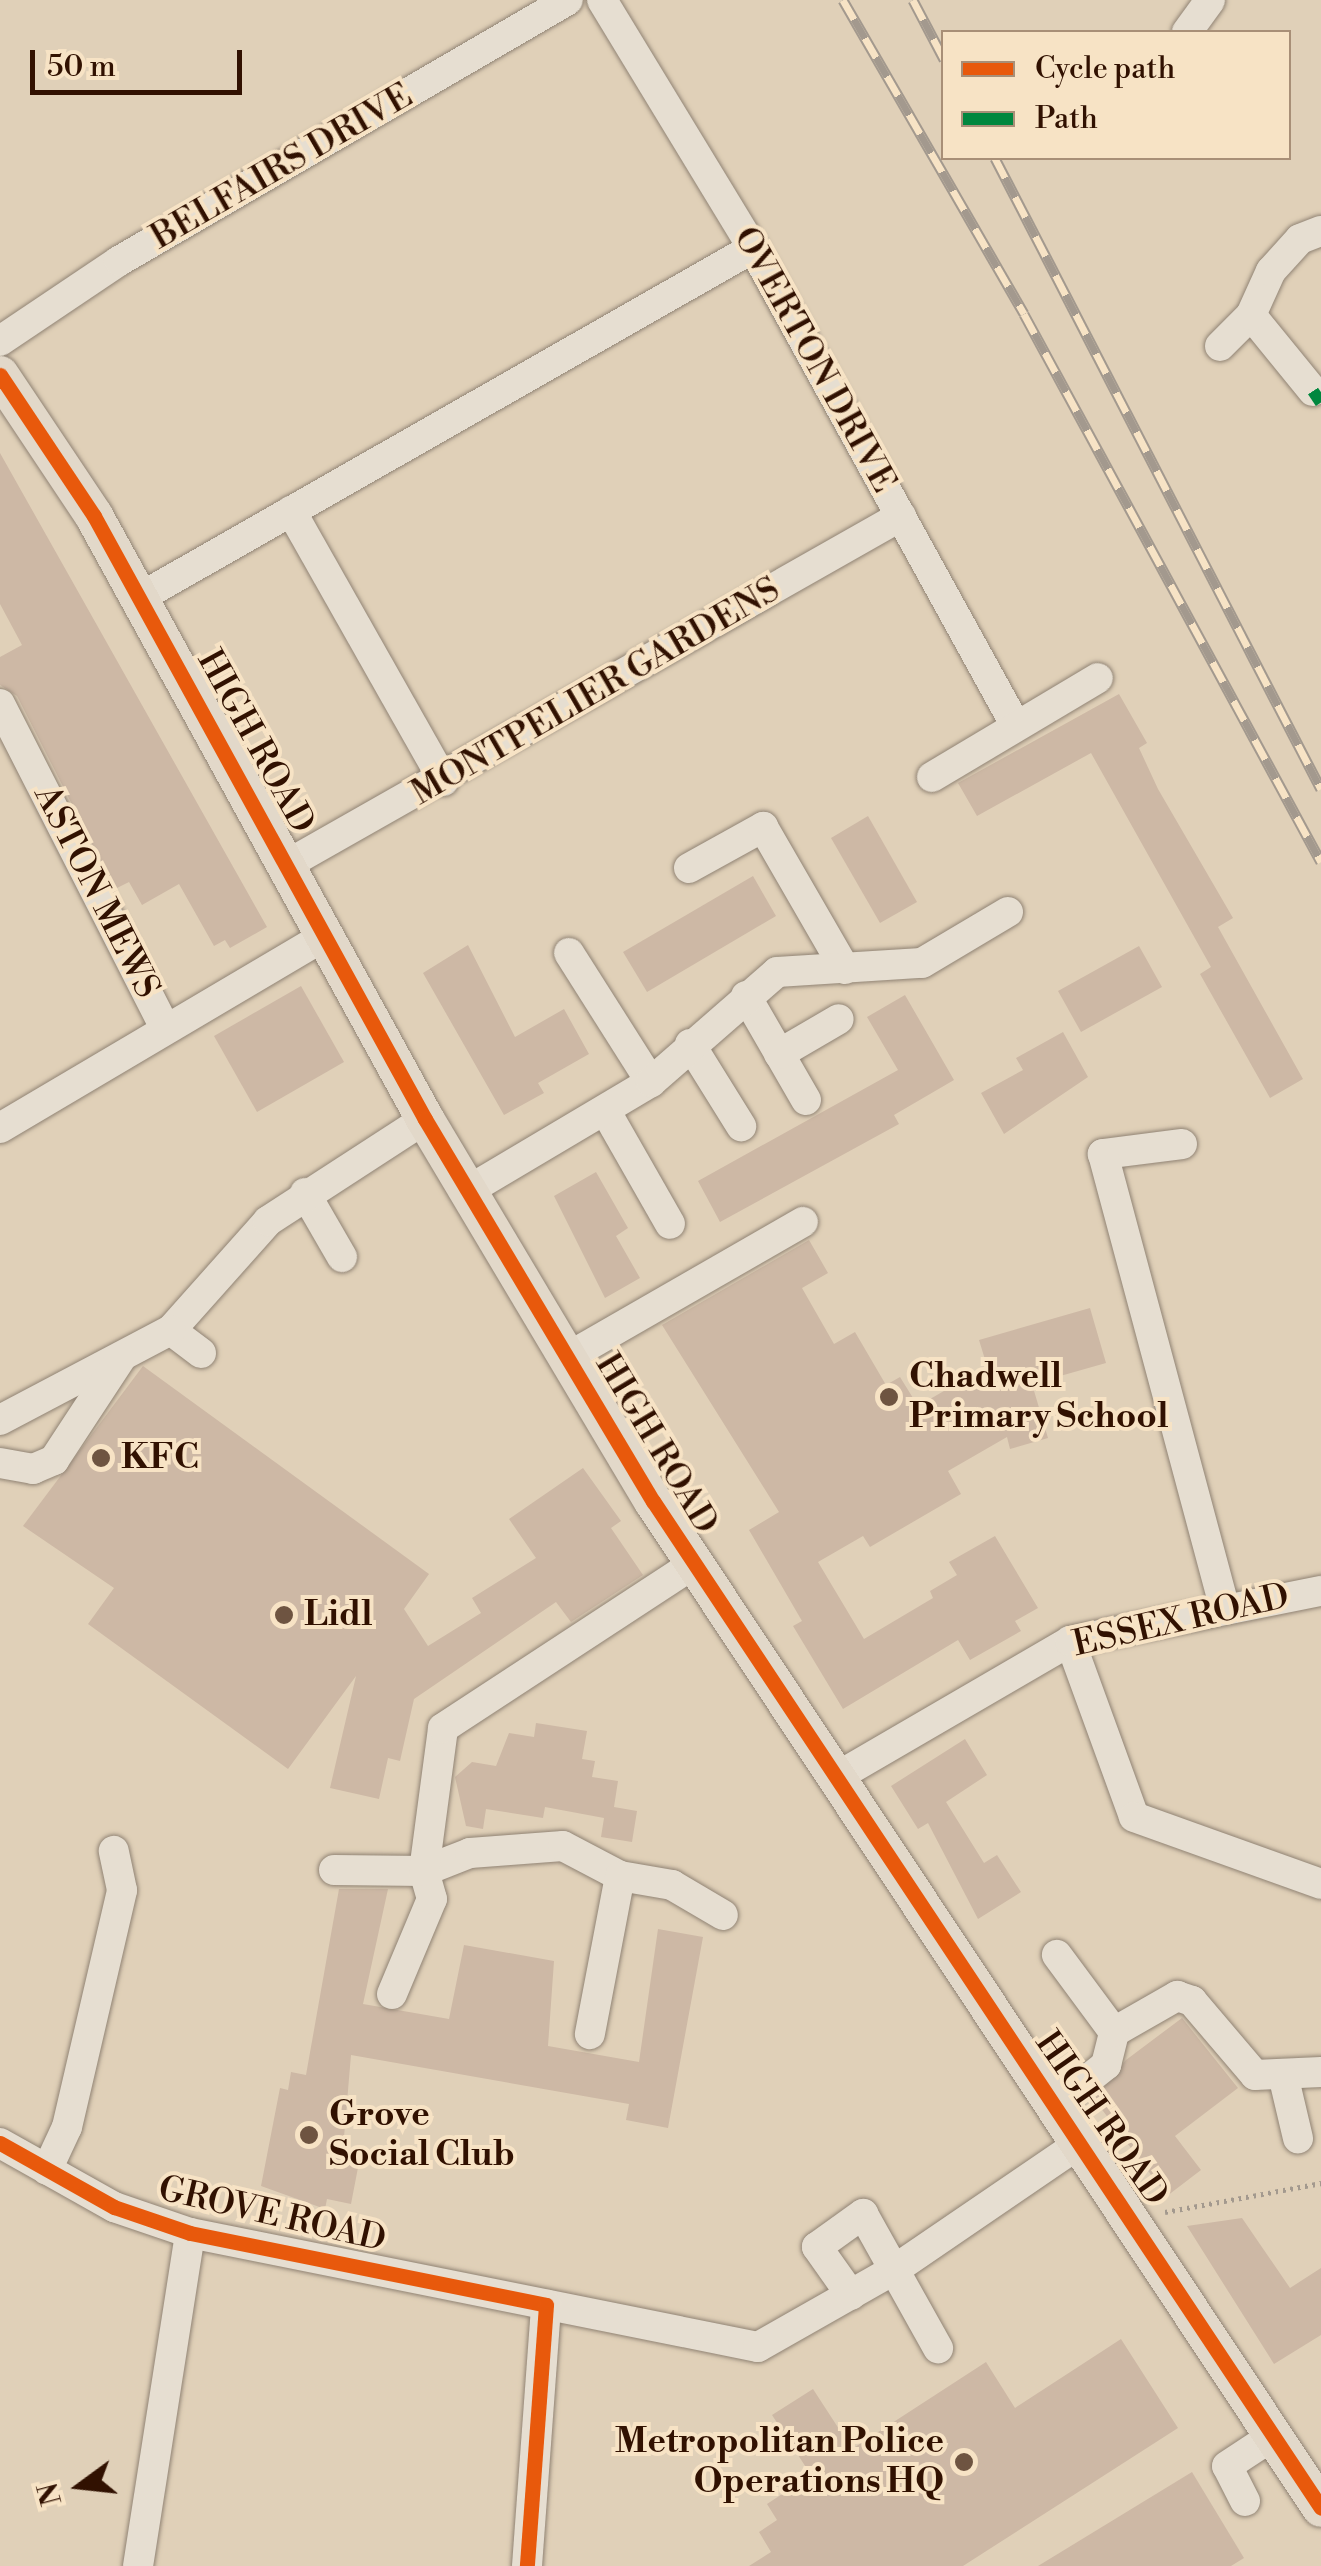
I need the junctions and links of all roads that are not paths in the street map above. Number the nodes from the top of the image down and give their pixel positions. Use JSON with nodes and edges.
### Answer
{"nodes":[{"id":1,"x":568,"y":0,"type":"edge"},
{"id":2,"x":602,"y":0,"type":"edge"},
{"id":3,"x":1210,"y":0,"type":"edge"},
{"id":4,"x":1188,"y":30,"type":"edge"},
{"id":5,"x":1321,"y":231,"type":"edge"},
{"id":6,"x":753,"y":248,"type":"junction"},
{"id":7,"x":1250,"y":314,"type":"junction"},
{"id":8,"x":0,"y":342,"type":"edge"},
{"id":9,"x":1220,"y":346,"type":"dead end"},
{"id":10,"x":0,"y":374,"type":"edge"},
{"id":11,"x":1312,"y":391,"type":"dead end"},
{"id":12,"x":291,"y":512,"type":"junction"},
{"id":13,"x":901,"y":516,"type":"junction"},
{"id":14,"x":140,"y":598,"type":"junction"},
{"id":15,"x":1098,"y":678,"type":"dead end"},
{"id":16,"x":0,"y":704,"type":"edge"},
{"id":17,"x":1016,"y":726,"type":"junction"},
{"id":18,"x":932,"y":777,"type":"dead end"},
{"id":19,"x":444,"y":782,"type":"junction"},
{"id":20,"x":288,"y":864,"type":"junction"},
{"id":21,"x":689,"y":868,"type":"dead end"},
{"id":22,"x":1008,"y":912,"type":"dead end"},
{"id":23,"x":326,"y":935,"type":"junction"},
{"id":24,"x":569,"y":952,"type":"dead end"},
{"id":25,"x":845,"y":969,"type":"junction"},
{"id":26,"x":746,"y":996,"type":"junction"},
{"id":27,"x":839,"y":1019,"type":"dead end"},
{"id":28,"x":165,"y":1028,"type":"junction"},
{"id":29,"x":690,"y":1044,"type":"junction"},
{"id":30,"x":779,"y":1054,"type":"junction"},
{"id":31,"x":651,"y":1082,"type":"junction"},
{"id":32,"x":0,"y":1090,"type":"edge"},
{"id":33,"x":806,"y":1100,"type":"dead end"},
{"id":34,"x":604,"y":1110,"type":"junction"},
{"id":35,"x":425,"y":1119,"type":"junction"},
{"id":36,"x":7,"y":1123,"type":"edge"},
{"id":37,"x":740,"y":1126,"type":"dead end"},
{"id":38,"x":1182,"y":1144,"type":"dead end"},
{"id":39,"x":469,"y":1190,"type":"junction"},
{"id":40,"x":305,"y":1193,"type":"junction"},
{"id":41,"x":802,"y":1222,"type":"dead end"},
{"id":42,"x":670,"y":1224,"type":"dead end"},
{"id":43,"x":342,"y":1258,"type":"dead end"},
{"id":44,"x":171,"y":1330,"type":"junction"},
{"id":45,"x":201,"y":1353,"type":"dead end"},
{"id":46,"x":122,"y":1355,"type":"junction"},
{"id":47,"x":568,"y":1357,"type":"junction"},
{"id":48,"x":0,"y":1420,"type":"edge"},
{"id":49,"x":0,"y":1464,"type":"edge"},
{"id":50,"x":694,"y":1564,"type":"junction"},
{"id":51,"x":1321,"y":1591,"type":"edge"},
{"id":52,"x":1225,"y":1609,"type":"junction"},
{"id":53,"x":1070,"y":1641,"type":"junction"},
{"id":54,"x":835,"y":1778,"type":"junction"},
{"id":55,"x":114,"y":1851,"type":"dead end"},
{"id":56,"x":334,"y":1870,"type":"dead end"},
{"id":57,"x":424,"y":1871,"type":"junction"},
{"id":58,"x":620,"y":1876,"type":"junction"},
{"id":59,"x":1321,"y":1884,"type":"edge"},
{"id":60,"x":723,"y":1915,"type":"dead end"},
{"id":61,"x":1057,"y":1955,"type":"dead end"},
{"id":62,"x":392,"y":1994,"type":"dead end"},
{"id":63,"x":1114,"y":2032,"type":"junction"},
{"id":64,"x":590,"y":2034,"type":"dead end"},
{"id":65,"x":1321,"y":2072,"type":"edge"},
{"id":66,"x":1284,"y":2079,"type":"junction"},
{"id":67,"x":1053,"y":2107,"type":"junction"},
{"id":68,"x":1298,"y":2138,"type":"dead end"},
{"id":69,"x":0,"y":2142,"type":"edge"},
{"id":70,"x":1080,"y":2143,"type":"junction"},
{"id":71,"x":47,"y":2170,"type":"junction"},
{"id":72,"x":190,"y":2232,"type":"junction"},
{"id":73,"x":897,"y":2268,"type":"junction"},
{"id":74,"x":852,"y":2295,"type":"junction"},
{"id":75,"x":546,"y":2305,"type":"junction"},
{"id":76,"x":938,"y":2348,"type":"dead end"},
{"id":77,"x":1274,"y":2435,"type":"junction"},
{"id":78,"x":1245,"y":2501,"type":"dead end"},
{"id":79,"x":1321,"y":2508,"type":"edge"},
{"id":80,"x":138,"y":2566,"type":"edge"},
{"id":81,"x":527,"y":2566,"type":"edge"}],
"edges":[{"from":1,"to":8,"type":"street","name":"BELFAIRS DRIVE"},
{"from":2,"to":6,"type":"street","name":"OVERTON DRIVE"},
{"from":3,"to":4,"type":"street"},
{"from":5,"to":7,"type":"street"},
{"from":6,"to":12,"type":"street"},
{"from":6,"to":13,"type":"street","name":"OVERTON DRIVE"},
{"from":7,"to":9,"type":"street"},
{"from":7,"to":11,"type":"street"},
{"from":10,"to":14,"type":"main road","name":"HIGH ROAD"},
{"from":12,"to":14,"type":"street"},
{"from":12,"to":19,"type":"street"},
{"from":13,"to":17,"type":"street","name":"OVERTON DRIVE"},
{"from":13,"to":19,"type":"street","name":"MONTPELIER GARDENS"},
{"from":14,"to":20,"type":"main road","name":"HIGH ROAD"},
{"from":15,"to":17,"type":"street"},
{"from":16,"to":28,"type":"street","name":"ASTON MEWS"},
{"from":17,"to":18,"type":"street"},
{"from":19,"to":20,"type":"street","name":"MONTPELIER GARDENS"},
{"from":20,"to":23,"type":"main road","name":"HIGH ROAD"},
{"from":21,"to":25,"type":"street"},
{"from":22,"to":25,"type":"street"},
{"from":23,"to":28,"type":"street"},
{"from":23,"to":35,"type":"main road","name":"HIGH ROAD"},
{"from":24,"to":31,"type":"street"},
{"from":25,"to":26,"type":"street"},
{"from":26,"to":29,"type":"street"},
{"from":26,"to":30,"type":"street"},
{"from":27,"to":30,"type":"street"},
{"from":28,"to":36,"type":"street"},
{"from":29,"to":31,"type":"street"},
{"from":29,"to":37,"type":"street"},
{"from":30,"to":33,"type":"street"},
{"from":31,"to":34,"type":"street"},
{"from":32,"to":36,"type":"street"},
{"from":34,"to":39,"type":"street"},
{"from":34,"to":42,"type":"street"},
{"from":35,"to":39,"type":"main road","name":"HIGH ROAD"},
{"from":35,"to":40,"type":"street"},
{"from":38,"to":52,"type":"street"},
{"from":39,"to":47,"type":"main road","name":"HIGH ROAD"},
{"from":40,"to":43,"type":"street"},
{"from":40,"to":44,"type":"street"},
{"from":41,"to":47,"type":"street"},
{"from":44,"to":45,"type":"street"},
{"from":44,"to":46,"type":"street"},
{"from":46,"to":48,"type":"street"},
{"from":46,"to":49,"type":"street"},
{"from":47,"to":50,"type":"main road","name":"HIGH ROAD"},
{"from":50,"to":54,"type":"main road","name":"HIGH ROAD"},
{"from":50,"to":57,"type":"street"},
{"from":51,"to":52,"type":"street","name":"ESSEX ROAD"},
{"from":52,"to":53,"type":"street","name":"ESSEX ROAD"},
{"from":53,"to":54,"type":"street","name":"ESSEX ROAD"},
{"from":53,"to":59,"type":"street"},
{"from":54,"to":67,"type":"main road","name":"HIGH ROAD"},
{"from":55,"to":71,"type":"street"},
{"from":56,"to":57,"type":"street"},
{"from":57,"to":58,"type":"street"},
{"from":57,"to":62,"type":"street"},
{"from":58,"to":60,"type":"street"},
{"from":58,"to":64,"type":"street"},
{"from":61,"to":63,"type":"street"},
{"from":63,"to":66,"type":"street"},
{"from":63,"to":67,"type":"street"},
{"from":65,"to":66,"type":"street"},
{"from":66,"to":68,"type":"street"},
{"from":67,"to":70,"type":"main road","name":"HIGH ROAD"},
{"from":69,"to":71,"type":"street","name":"GROVE ROAD"},
{"from":70,"to":73,"type":"street","name":"GROVE ROAD"},
{"from":70,"to":77,"type":"main road","name":"HIGH ROAD"},
{"from":71,"to":72,"type":"street","name":"GROVE ROAD"},
{"from":72,"to":75,"type":"street","name":"GROVE ROAD"},
{"from":72,"to":80,"type":"street"},
{"from":73,"to":74,"type":"street","name":"GROVE ROAD"},
{"from":73,"to":74,"type":"street"},
{"from":73,"to":76,"type":"street"},
{"from":74,"to":75,"type":"street","name":"GROVE ROAD"},
{"from":75,"to":81,"type":"street"},
{"from":77,"to":78,"type":"street"},
{"from":77,"to":79,"type":"main road","name":"HIGH ROAD"}]}
